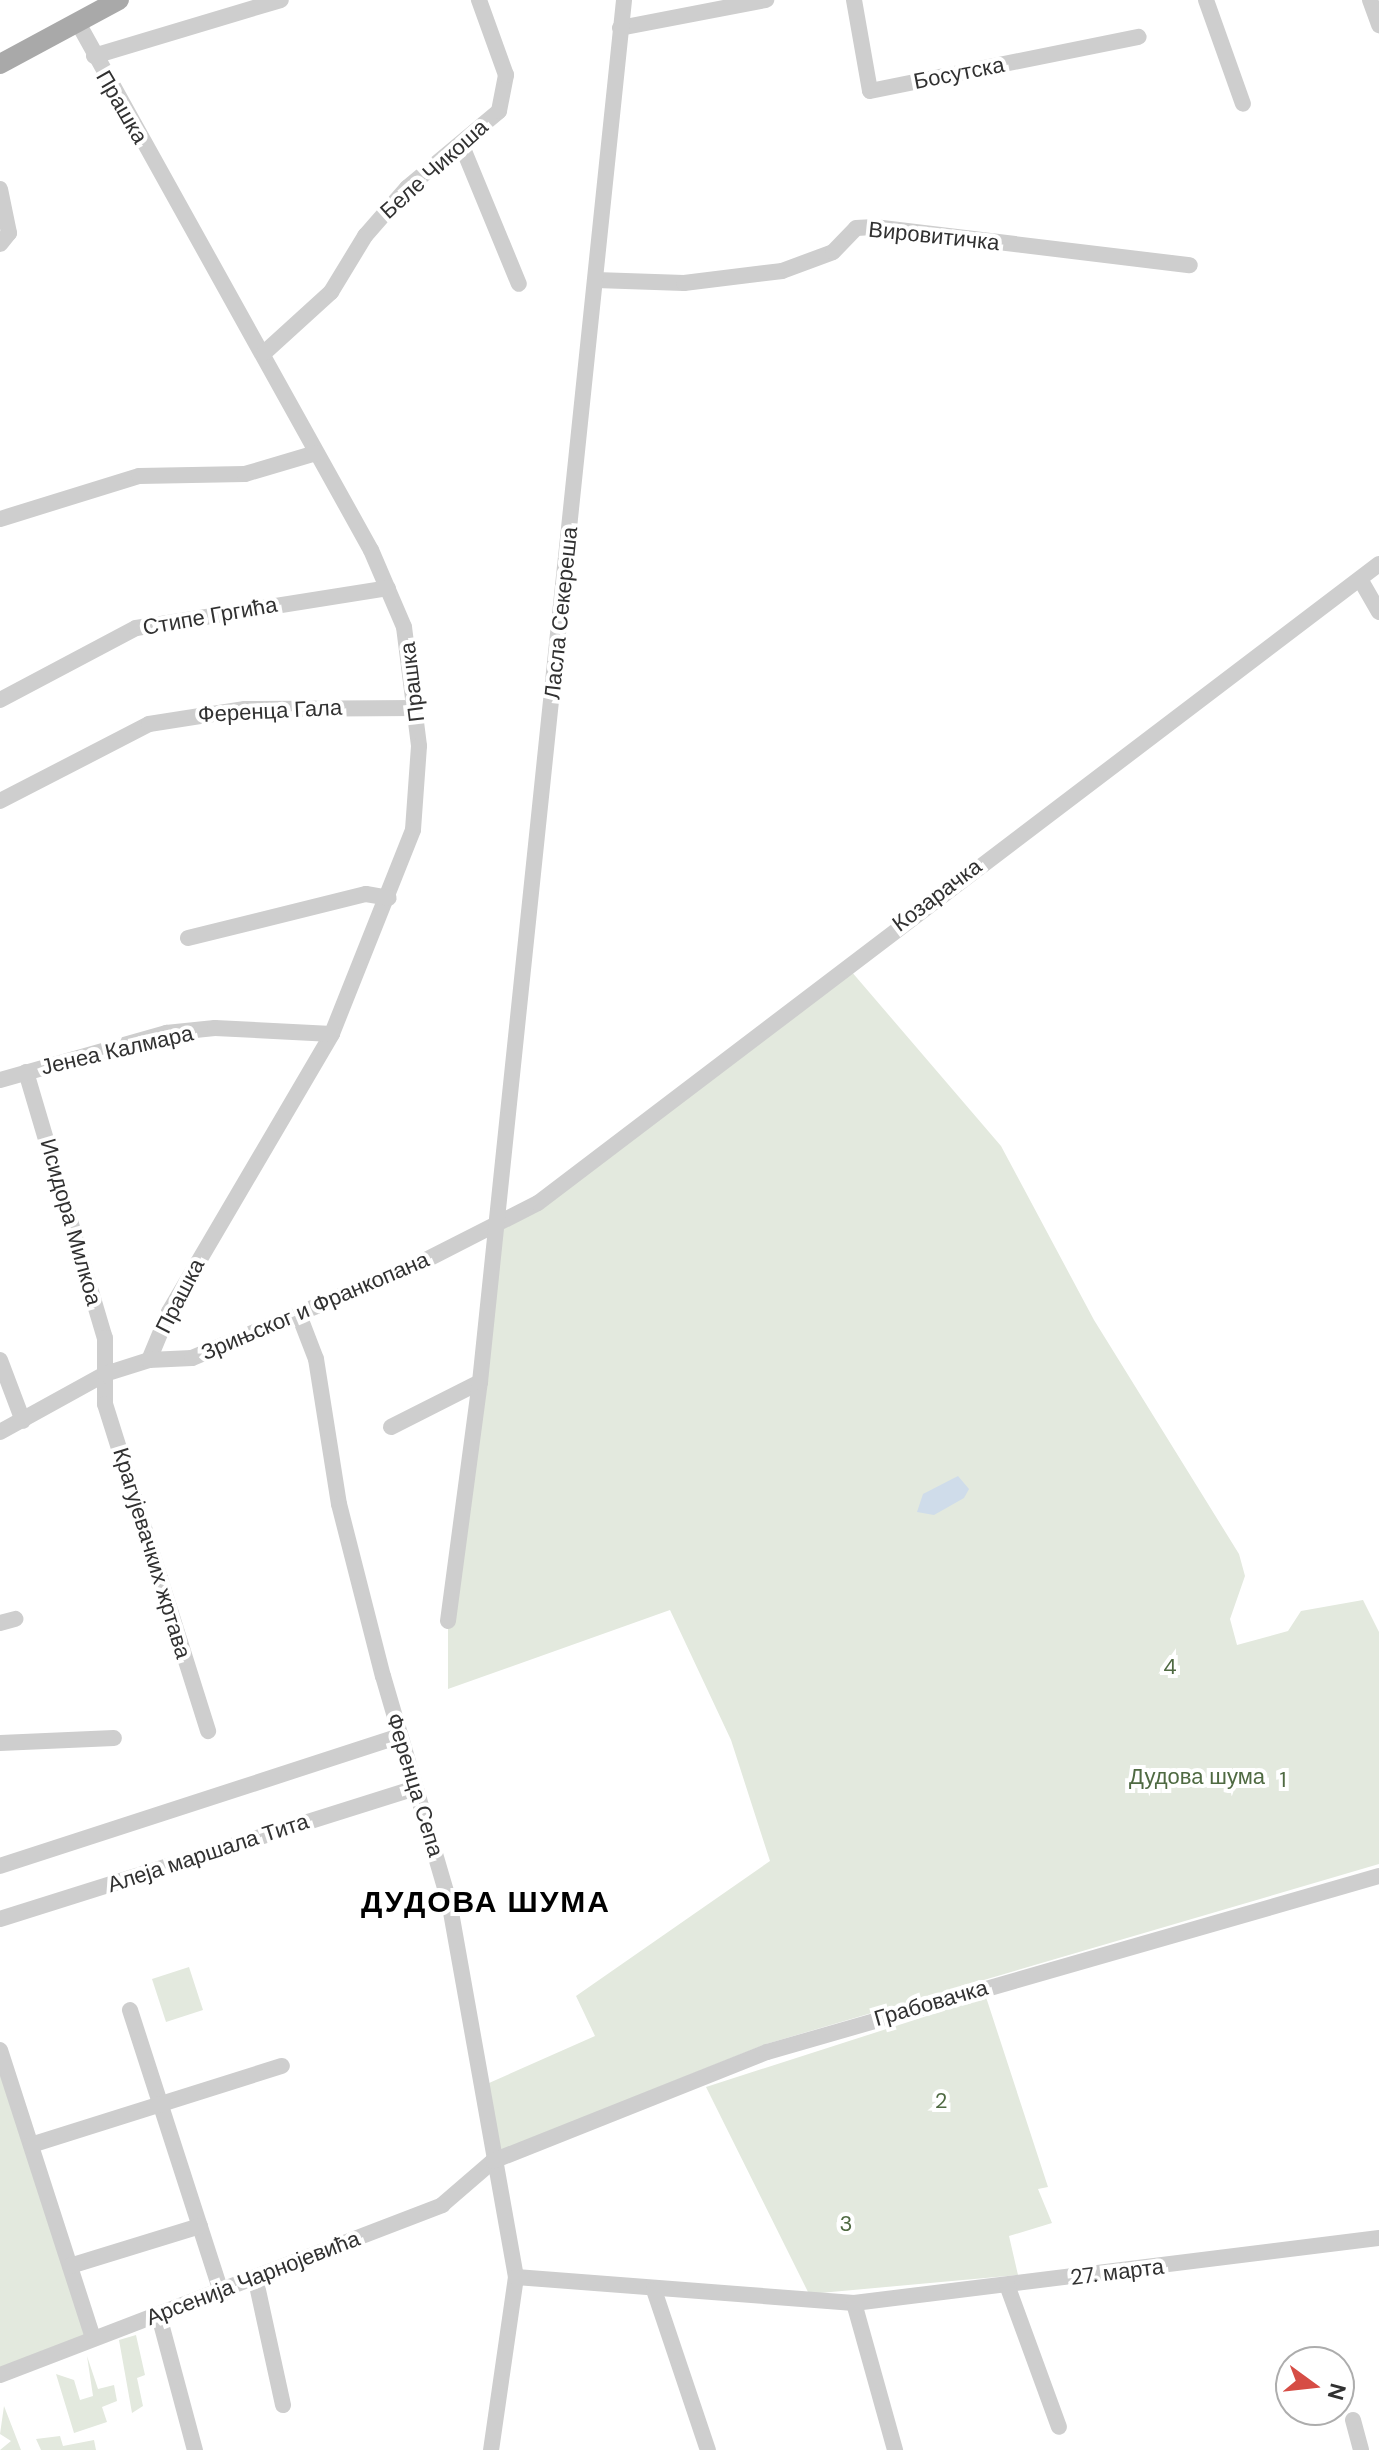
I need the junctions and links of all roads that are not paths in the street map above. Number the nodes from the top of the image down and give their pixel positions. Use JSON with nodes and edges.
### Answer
{"nodes":[{"id":1,"x":119,"y":0,"type":"edge"},
{"id":2,"x":281,"y":0,"type":"edge"},
{"id":3,"x":479,"y":0,"type":"edge"},
{"id":4,"x":624,"y":0,"type":"edge"},
{"id":5,"x":766,"y":0,"type":"edge"},
{"id":6,"x":854,"y":0,"type":"edge"},
{"id":7,"x":1206,"y":0,"type":"edge"},
{"id":8,"x":1370,"y":0,"type":"edge"},
{"id":9,"x":78,"y":23,"type":"junction"},
{"id":10,"x":1379,"y":25,"type":"edge"},
{"id":11,"x":620,"y":28,"type":"junction"},
{"id":12,"x":1139,"y":37,"type":"dead end"},
{"id":13,"x":94,"y":56,"type":"junction"},
{"id":14,"x":0,"y":64,"type":"edge"},
{"id":15,"x":1243,"y":104,"type":"dead end"},
{"id":16,"x":462,"y":146,"type":"junction"},
{"id":17,"x":0,"y":189,"type":"edge"},
{"id":18,"x":0,"y":244,"type":"edge"},
{"id":19,"x":1190,"y":265,"type":"dead end"},
{"id":20,"x":596,"y":280,"type":"junction"},
{"id":21,"x":519,"y":284,"type":"dead end"},
{"id":22,"x":264,"y":353,"type":"junction"},
{"id":23,"x":316,"y":453,"type":"junction"},
{"id":24,"x":0,"y":519,"type":"edge"},
{"id":25,"x":1379,"y":564,"type":"edge"},
{"id":26,"x":1360,"y":579,"type":"junction"},
{"id":27,"x":388,"y":588,"type":"junction"},
{"id":28,"x":1379,"y":612,"type":"edge"},
{"id":29,"x":0,"y":700,"type":"edge"},
{"id":30,"x":416,"y":708,"type":"junction"},
{"id":31,"x":0,"y":801,"type":"edge"},
{"id":32,"x":389,"y":898,"type":"junction"},
{"id":33,"x":188,"y":938,"type":"dead end"},
{"id":34,"x":332,"y":1034,"type":"junction"},
{"id":35,"x":26,"y":1072,"type":"junction"},
{"id":36,"x":0,"y":1080,"type":"edge"},
{"id":37,"x":496,"y":1226,"type":"junction"},
{"id":38,"x":299,"y":1315,"type":"junction"},
{"id":39,"x":0,"y":1360,"type":"edge"},
{"id":40,"x":149,"y":1360,"type":"junction"},
{"id":41,"x":105,"y":1374,"type":"junction"},
{"id":42,"x":480,"y":1382,"type":"junction"},
{"id":43,"x":23,"y":1421,"type":"junction"},
{"id":44,"x":391,"y":1427,"type":"dead end"},
{"id":45,"x":0,"y":1432,"type":"edge"},
{"id":46,"x":448,"y":1621,"type":"dead end"},
{"id":47,"x":208,"y":1731,"type":"dead end"},
{"id":48,"x":399,"y":1736,"type":"junction"},
{"id":49,"x":114,"y":1738,"type":"dead end"},
{"id":50,"x":0,"y":1743,"type":"edge"},
{"id":51,"x":416,"y":1788,"type":"junction"},
{"id":52,"x":0,"y":1866,"type":"edge"},
{"id":53,"x":1379,"y":1876,"type":"edge"},
{"id":54,"x":0,"y":1919,"type":"edge"},
{"id":55,"x":130,"y":2010,"type":"dead end"},
{"id":56,"x":0,"y":2050,"type":"edge"},
{"id":57,"x":282,"y":2066,"type":"dead end"},
{"id":58,"x":161,"y":2104,"type":"junction"},
{"id":59,"x":31,"y":2145,"type":"junction"},
{"id":60,"x":493,"y":2161,"type":"junction"},
{"id":61,"x":200,"y":2226,"type":"junction"},
{"id":62,"x":1379,"y":2238,"type":"edge"},
{"id":63,"x":70,"y":2266,"type":"junction"},
{"id":64,"x":516,"y":2277,"type":"junction"},
{"id":65,"x":256,"y":2281,"type":"junction"},
{"id":66,"x":1007,"y":2285,"type":"junction"},
{"id":67,"x":654,"y":2290,"type":"junction"},
{"id":68,"x":222,"y":2295,"type":"junction"},
{"id":69,"x":854,"y":2303,"type":"junction"},
{"id":70,"x":159,"y":2316,"type":"junction"},
{"id":71,"x":92,"y":2335,"type":"junction"},
{"id":72,"x":0,"y":2375,"type":"edge"},
{"id":73,"x":283,"y":2405,"type":"dead end"},
{"id":74,"x":1355,"y":2426,"type":"edge"},
{"id":75,"x":1059,"y":2427,"type":"dead end"},
{"id":76,"x":195,"y":2450,"type":"edge"},
{"id":77,"x":491,"y":2450,"type":"edge"},
{"id":78,"x":708,"y":2450,"type":"edge"},
{"id":79,"x":895,"y":2450,"type":"edge"},
{"id":80,"x":1361,"y":2450,"type":"edge"}],
"edges":[{"from":1,"to":9,"type":"main road"},
{"from":2,"to":13,"type":"street"},
{"from":3,"to":16,"type":"street","name":"Беле Чикоша"},
{"from":4,"to":11,"type":"street","name":"Ласла Секереша"},
{"from":5,"to":11,"type":"street"},
{"from":6,"to":12,"type":"street","name":"Босутска"},
{"from":7,"to":15,"type":"street"},
{"from":8,"to":10,"type":"street"},
{"from":9,"to":13,"type":"street","name":"Прашка"},
{"from":9,"to":14,"type":"main road"},
{"from":11,"to":20,"type":"street","name":"Ласла Секереша"},
{"from":13,"to":22,"type":"street","name":"Прашка"},
{"from":16,"to":21,"type":"street"},
{"from":16,"to":22,"type":"street","name":"Беле Чикоша"},
{"from":17,"to":18,"type":"street"},
{"from":19,"to":20,"type":"street","name":"Вировитичка"},
{"from":20,"to":37,"type":"street","name":"Ласла Секереша"},
{"from":22,"to":23,"type":"street","name":"Прашка"},
{"from":23,"to":24,"type":"street"},
{"from":23,"to":27,"type":"street","name":"Прашка"},
{"from":25,"to":26,"type":"street","name":"Козарачка"},
{"from":26,"to":28,"type":"street"},
{"from":26,"to":37,"type":"street","name":"Козарачка"},
{"from":27,"to":29,"type":"street","name":"Стипе Гргића"},
{"from":27,"to":30,"type":"street","name":"Прашка"},
{"from":30,"to":31,"type":"street","name":"Ференца Гала"},
{"from":30,"to":32,"type":"street","name":"Прашка"},
{"from":32,"to":33,"type":"street"},
{"from":32,"to":34,"type":"street","name":"Прашка"},
{"from":34,"to":35,"type":"street","name":"Јенеа Калмара"},
{"from":34,"to":40,"type":"street","name":"Прашка"},
{"from":35,"to":36,"type":"street","name":"Јенеа Калмара"},
{"from":35,"to":41,"type":"street","name":"Исидора Милкоа"},
{"from":37,"to":38,"type":"street","name":"Зрињског и Франкопана"},
{"from":37,"to":42,"type":"street"},
{"from":38,"to":40,"type":"street","name":"Зрињског и Франкопана"},
{"from":38,"to":48,"type":"street","name":"Ференца Сепа"},
{"from":39,"to":43,"type":"street"},
{"from":40,"to":41,"type":"street","name":"Зрињског и Франкопана"},
{"from":41,"to":43,"type":"street","name":"Зрињског и Франкопана"},
{"from":41,"to":47,"type":"street","name":"Крагујевачких жртава"},
{"from":42,"to":44,"type":"street"},
{"from":42,"to":46,"type":"street"},
{"from":43,"to":45,"type":"street","name":"Зрињског и Франкопана"},
{"from":48,"to":51,"type":"street","name":"Ференца Сепа"},
{"from":48,"to":52,"type":"street"},
{"from":49,"to":50,"type":"street"},
{"from":51,"to":54,"type":"street","name":"Алеја маршала Тита"},
{"from":51,"to":60,"type":"street","name":"Ференца Сепа"},
{"from":53,"to":60,"type":"street","name":"Грабовачка"},
{"from":55,"to":58,"type":"street"},
{"from":56,"to":59,"type":"street"},
{"from":57,"to":58,"type":"street"},
{"from":58,"to":59,"type":"street"},
{"from":58,"to":61,"type":"street"},
{"from":59,"to":63,"type":"street"},
{"from":60,"to":64,"type":"street","name":"Ференца Сепа"},
{"from":60,"to":65,"type":"street","name":"Арсенија Чарнојевића"},
{"from":61,"to":63,"type":"street"},
{"from":61,"to":68,"type":"street"},
{"from":62,"to":66,"type":"street","name":"27. марта"},
{"from":63,"to":71,"type":"street"},
{"from":64,"to":67,"type":"street","name":"27. марта"},
{"from":64,"to":77,"type":"street","name":"Ференца Сепа"},
{"from":65,"to":68,"type":"street","name":"Арсенија Чарнојевића"},
{"from":65,"to":73,"type":"street"},
{"from":66,"to":69,"type":"street","name":"27. марта"},
{"from":66,"to":75,"type":"street"},
{"from":67,"to":69,"type":"street","name":"27. марта"},
{"from":67,"to":78,"type":"street"},
{"from":68,"to":70,"type":"street","name":"Арсенија Чарнојевића"},
{"from":69,"to":79,"type":"street"},
{"from":70,"to":71,"type":"street","name":"Арсенија Чарнојевића"},
{"from":70,"to":76,"type":"street"},
{"from":71,"to":72,"type":"street","name":"Арсенија Чарнојевића"},
{"from":74,"to":80,"type":"street"}]}
